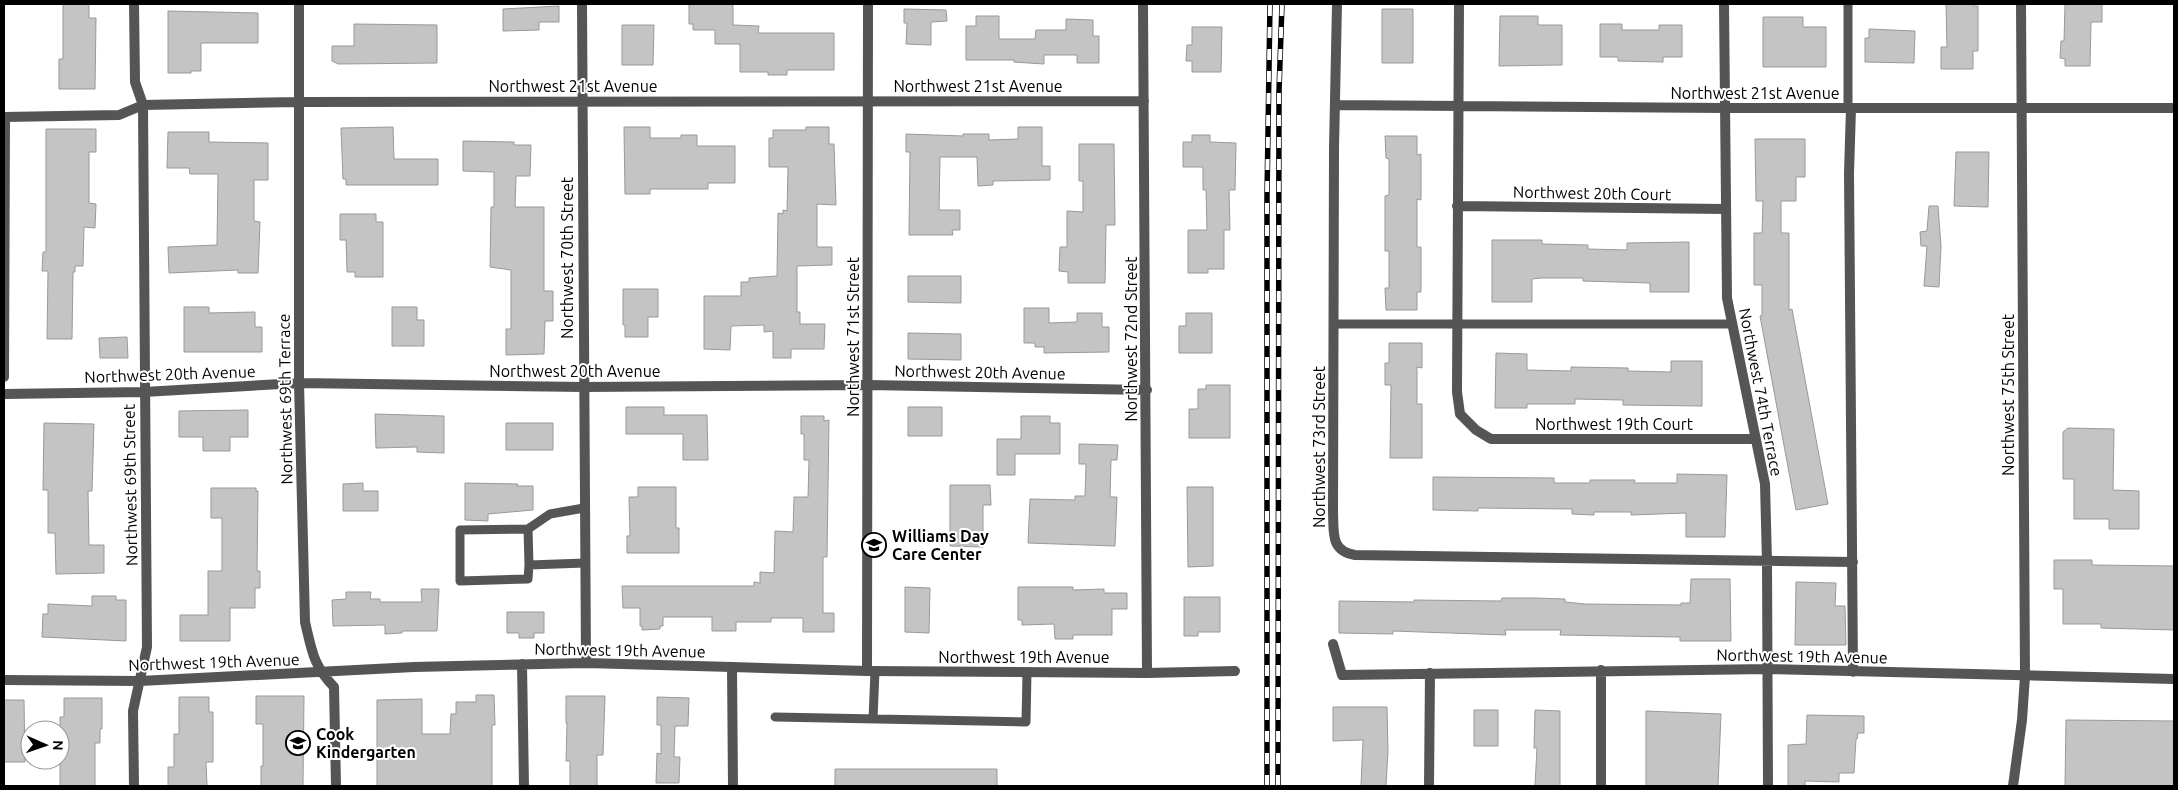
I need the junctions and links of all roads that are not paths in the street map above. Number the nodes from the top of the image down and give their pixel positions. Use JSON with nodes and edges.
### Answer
{"nodes":[{"id":1,"x":134,"y":4,"type":"edge"},
{"id":2,"x":299,"y":4,"type":"edge"},
{"id":3,"x":582,"y":4,"type":"edge"},
{"id":4,"x":868,"y":4,"type":"edge"},
{"id":5,"x":1143,"y":4,"type":"edge"},
{"id":6,"x":1337,"y":4,"type":"edge"},
{"id":7,"x":1460,"y":4,"type":"edge"},
{"id":8,"x":1724,"y":4,"type":"edge"},
{"id":9,"x":1848,"y":4,"type":"edge"},
{"id":10,"x":2021,"y":4,"type":"edge"},
{"id":11,"x":582,"y":100,"type":"junction"},
{"id":12,"x":1144,"y":101,"type":"junction"},
{"id":13,"x":298,"y":102,"type":"junction"},
{"id":14,"x":868,"y":102,"type":"junction"},
{"id":15,"x":143,"y":105,"type":"junction"},
{"id":16,"x":1335,"y":105,"type":"junction"},
{"id":17,"x":1457,"y":106,"type":"junction"},
{"id":18,"x":1724,"y":108,"type":"junction"},
{"id":19,"x":1849,"y":108,"type":"junction"},
{"id":20,"x":2021,"y":108,"type":"junction"},
{"id":21,"x":2174,"y":108,"type":"edge"},
{"id":22,"x":4,"y":117,"type":"edge"},
{"id":23,"x":1457,"y":206,"type":"junction"},
{"id":24,"x":1726,"y":209,"type":"junction"},
{"id":25,"x":1335,"y":324,"type":"junction"},
{"id":26,"x":1732,"y":324,"type":"junction"},
{"id":27,"x":1457,"y":325,"type":"junction"},
{"id":28,"x":4,"y":377,"type":"edge"},
{"id":29,"x":299,"y":383,"type":"junction"},
{"id":30,"x":869,"y":385,"type":"junction"},
{"id":31,"x":583,"y":387,"type":"junction"},
{"id":32,"x":1147,"y":390,"type":"junction"},
{"id":33,"x":144,"y":392,"type":"junction"},
{"id":34,"x":4,"y":394,"type":"edge"},
{"id":35,"x":1756,"y":440,"type":"junction"},
{"id":36,"x":584,"y":508,"type":"junction"},
{"id":37,"x":528,"y":529,"type":"junction"},
{"id":38,"x":1767,"y":562,"type":"junction"},
{"id":39,"x":1853,"y":562,"type":"junction"},
{"id":40,"x":585,"y":563,"type":"junction"},
{"id":41,"x":528,"y":565,"type":"junction"},
{"id":42,"x":1334,"y":644,"type":"dead end"},
{"id":43,"x":586,"y":663,"type":"junction"},
{"id":44,"x":522,"y":664,"type":"junction"},
{"id":45,"x":732,"y":667,"type":"junction"},
{"id":46,"x":1601,"y":670,"type":"junction"},
{"id":47,"x":1768,"y":670,"type":"junction"},
{"id":48,"x":871,"y":671,"type":"junction"},
{"id":49,"x":1235,"y":671,"type":"dead end"},
{"id":50,"x":1027,"y":672,"type":"junction"},
{"id":51,"x":1853,"y":672,"type":"junction"},
{"id":52,"x":321,"y":673,"type":"junction"},
{"id":53,"x":1147,"y":673,"type":"junction"},
{"id":54,"x":1430,"y":673,"type":"junction"},
{"id":55,"x":2025,"y":676,"type":"junction"},
{"id":56,"x":2174,"y":679,"type":"edge"},
{"id":57,"x":4,"y":680,"type":"edge"},
{"id":58,"x":140,"y":681,"type":"junction"},
{"id":59,"x":775,"y":717,"type":"dead end"},
{"id":60,"x":873,"y":719,"type":"junction"},
{"id":61,"x":134,"y":786,"type":"edge"},
{"id":62,"x":336,"y":786,"type":"edge"},
{"id":63,"x":524,"y":786,"type":"edge"},
{"id":64,"x":733,"y":786,"type":"edge"},
{"id":65,"x":1429,"y":786,"type":"edge"},
{"id":66,"x":1601,"y":786,"type":"edge"},
{"id":67,"x":1768,"y":786,"type":"edge"},
{"id":68,"x":2013,"y":786,"type":"edge"}],
"edges":[{"from":1,"to":15,"type":"street","name":"Northwest 69th Street"},
{"from":2,"to":13,"type":"street","name":"Northwest 69th Terrace"},
{"from":3,"to":11,"type":"street","name":"Northwest 70th Street"},
{"from":4,"to":14,"type":"street","name":"Northwest 71st Street"},
{"from":5,"to":12,"type":"street","name":"Northwest 72nd Street"},
{"from":6,"to":16,"type":"street","name":"Northwest 73rd Street"},
{"from":7,"to":17,"type":"street"},
{"from":8,"to":18,"type":"street","name":"Northwest 74th Terrace"},
{"from":9,"to":19,"type":"lane"},
{"from":10,"to":20,"type":"street","name":"Northwest 75th Street"},
{"from":11,"to":13,"type":"street","name":"Northwest 21st Avenue"},
{"from":11,"to":14,"type":"street","name":"Northwest 21st Avenue"},
{"from":11,"to":31,"type":"street","name":"Northwest 70th Street"},
{"from":12,"to":14,"type":"street","name":"Northwest 21st Avenue"},
{"from":12,"to":32,"type":"street","name":"Northwest 72nd Street"},
{"from":13,"to":15,"type":"street","name":"Northwest 21st Avenue"},
{"from":13,"to":29,"type":"street","name":"Northwest 69th Terrace"},
{"from":14,"to":30,"type":"street","name":"Northwest 71st Street"},
{"from":15,"to":22,"type":"street","name":"Northwest 21st Avenue"},
{"from":15,"to":33,"type":"street","name":"Northwest 69th Street"},
{"from":16,"to":17,"type":"street","name":"Northwest 21st Avenue"},
{"from":16,"to":25,"type":"street","name":"Northwest 73rd Street"},
{"from":17,"to":18,"type":"street","name":"Northwest 21st Avenue"},
{"from":17,"to":23,"type":"street"},
{"from":18,"to":19,"type":"street","name":"Northwest 21st Avenue"},
{"from":18,"to":24,"type":"street","name":"Northwest 74th Terrace"},
{"from":19,"to":20,"type":"street","name":"Northwest 21st Avenue"},
{"from":19,"to":39,"type":"street"},
{"from":20,"to":21,"type":"street","name":"Northwest 21st Avenue"},
{"from":20,"to":55,"type":"street","name":"Northwest 75th Street"},
{"from":22,"to":28,"type":"street"},
{"from":23,"to":24,"type":"street","name":"Northwest 20th Court"},
{"from":23,"to":27,"type":"street"},
{"from":24,"to":26,"type":"street","name":"Northwest 74th Terrace"},
{"from":25,"to":27,"type":"lane"},
{"from":25,"to":38,"type":"street","name":"Northwest 73rd Street"},
{"from":26,"to":27,"type":"lane"},
{"from":26,"to":35,"type":"street","name":"Northwest 74th Terrace"},
{"from":27,"to":35,"type":"street","name":"Northwest 19th Court"},
{"from":29,"to":31,"type":"street","name":"Northwest 20th Avenue"},
{"from":29,"to":33,"type":"street","name":"Northwest 20th Avenue"},
{"from":29,"to":52,"type":"street","name":"Northwest 69th Terrace"},
{"from":30,"to":31,"type":"street","name":"Northwest 20th Avenue"},
{"from":30,"to":32,"type":"street","name":"Northwest 20th Avenue"},
{"from":30,"to":48,"type":"street","name":"Northwest 71st Street"},
{"from":31,"to":36,"type":"street","name":"Northwest 70th Street"},
{"from":32,"to":53,"type":"street","name":"Northwest 72nd Street"},
{"from":33,"to":34,"type":"street","name":"Northwest 20th Avenue"},
{"from":33,"to":58,"type":"street","name":"Northwest 69th Street"},
{"from":35,"to":38,"type":"street","name":"Northwest 74th Terrace"},
{"from":36,"to":37,"type":"lane"},
{"from":36,"to":40,"type":"street","name":"Northwest 70th Street"},
{"from":37,"to":41,"type":"lane"},
{"from":37,"to":41,"type":"lane"},
{"from":38,"to":39,"type":"street"},
{"from":38,"to":47,"type":"street","name":"Northwest 74th Terrace"},
{"from":39,"to":51,"type":"street"},
{"from":40,"to":41,"type":"lane"},
{"from":40,"to":43,"type":"street","name":"Northwest 70th Street"},
{"from":42,"to":54,"type":"street"},
{"from":43,"to":44,"type":"street","name":"Northwest 19th Avenue"},
{"from":43,"to":45,"type":"street","name":"Northwest 19th Avenue"},
{"from":44,"to":52,"type":"street","name":"Northwest 19th Avenue"},
{"from":44,"to":63,"type":"street"},
{"from":45,"to":48,"type":"street","name":"Northwest 19th Avenue"},
{"from":45,"to":64,"type":"street"},
{"from":46,"to":47,"type":"street","name":"Northwest 19th Avenue"},
{"from":46,"to":54,"type":"street","name":"Northwest 19th Avenue"},
{"from":46,"to":66,"type":"street"},
{"from":47,"to":51,"type":"street","name":"Northwest 19th Avenue"},
{"from":47,"to":67,"type":"street","name":"Northwest 74th Terrace"},
{"from":48,"to":50,"type":"street","name":"Northwest 19th Avenue"},
{"from":48,"to":60,"type":"lane"},
{"from":49,"to":53,"type":"street","name":"Northwest 19th Avenue"},
{"from":50,"to":53,"type":"street","name":"Northwest 19th Avenue"},
{"from":50,"to":60,"type":"lane"},
{"from":51,"to":55,"type":"street","name":"Northwest 19th Avenue"},
{"from":52,"to":58,"type":"street","name":"Northwest 19th Avenue"},
{"from":52,"to":62,"type":"street","name":"Northwest 69th Terrace"},
{"from":54,"to":65,"type":"street"},
{"from":55,"to":56,"type":"street","name":"Northwest 19th Avenue"},
{"from":55,"to":68,"type":"street","name":"Northwest 75th Street"},
{"from":57,"to":58,"type":"street","name":"Northwest 19th Avenue"},
{"from":58,"to":61,"type":"street","name":"Northwest 69th Street"},
{"from":59,"to":60,"type":"lane"}]}
